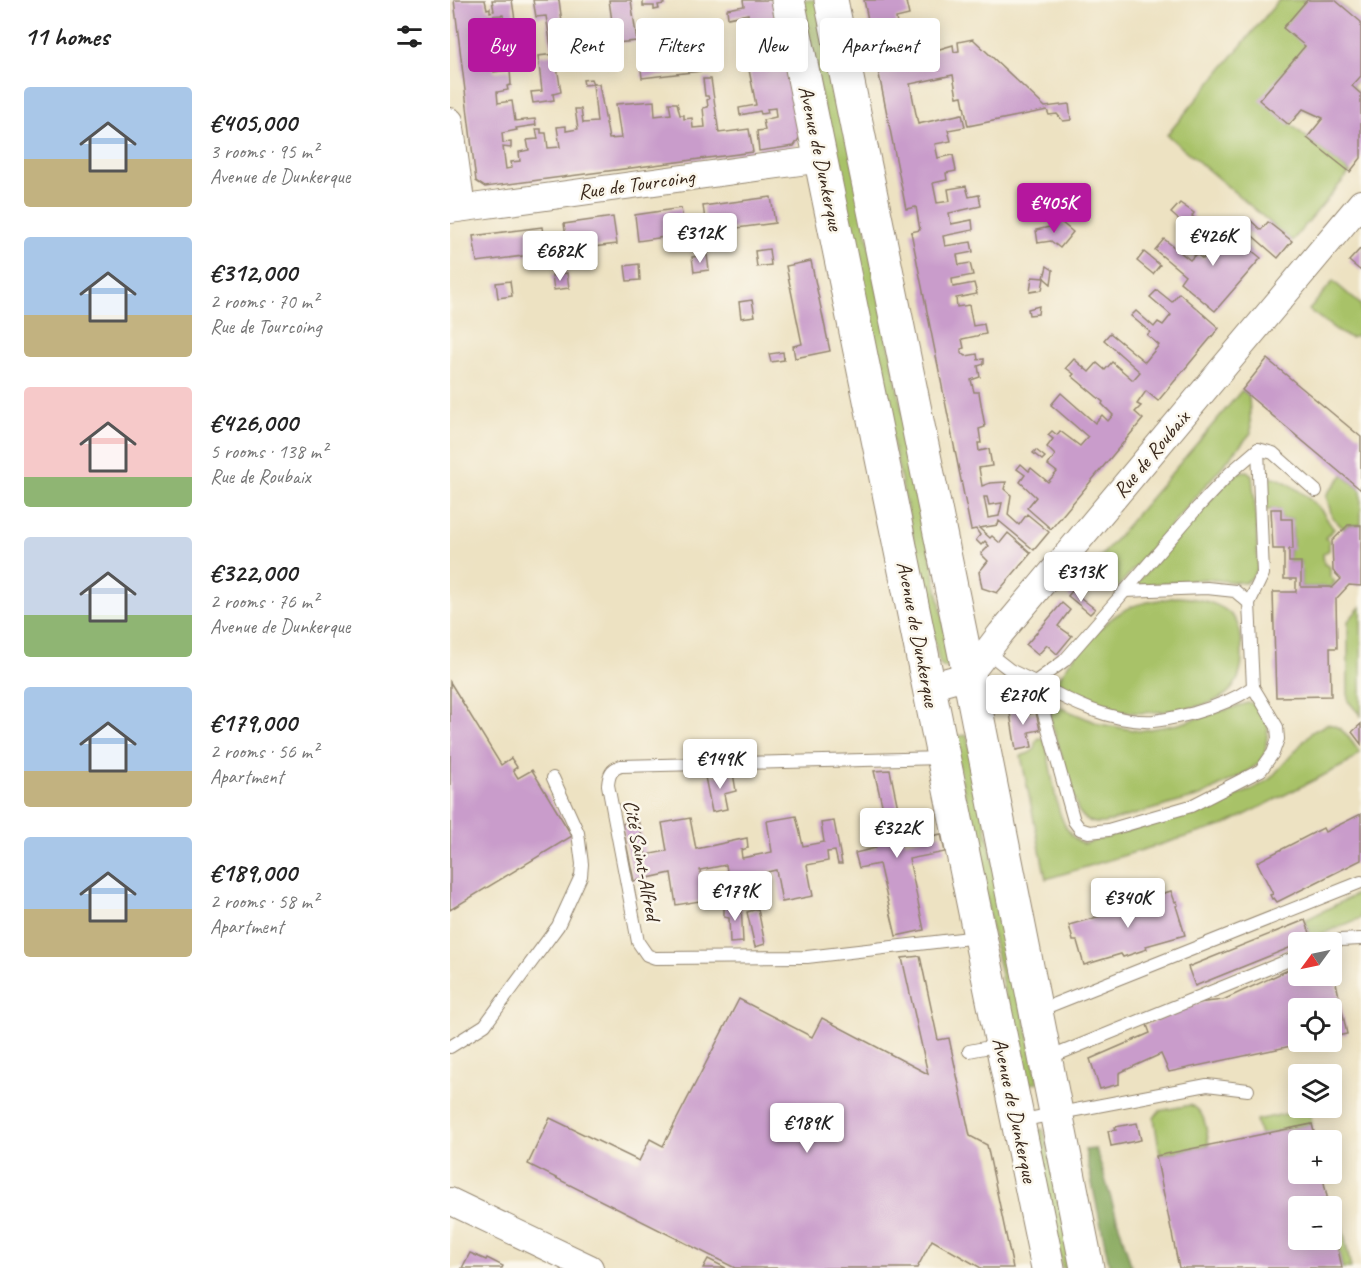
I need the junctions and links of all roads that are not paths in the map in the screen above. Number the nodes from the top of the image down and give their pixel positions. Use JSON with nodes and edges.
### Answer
{"nodes":[{"id":1,"x":788,"y":0,"type":"edge"},
{"id":2,"x":831,"y":0,"type":"edge"},
{"id":3,"x":450,"y":120,"type":"edge"},
{"id":4,"x":822,"y":159,"type":"junction"},
{"id":5,"x":1361,"y":203,"type":"edge"},
{"id":6,"x":456,"y":209,"type":"edge"},
{"id":7,"x":1258,"y":449,"type":"junction"},
{"id":8,"x":1316,"y":491,"type":"dead end"},
{"id":9,"x":1124,"y":591,"type":"junction"},
{"id":10,"x":1249,"y":603,"type":"junction"},
{"id":11,"x":978,"y":664,"type":"junction"},
{"id":12,"x":1035,"y":682,"type":"junction"},
{"id":13,"x":930,"y":686,"type":"junction"},
{"id":14,"x":1253,"y":687,"type":"junction"},
{"id":15,"x":944,"y":758,"type":"junction"},
{"id":16,"x":553,"y":778,"type":"dead end"},
{"id":17,"x":1361,"y":882,"type":"edge"},
{"id":18,"x":979,"y":937,"type":"junction"},
{"id":19,"x":1361,"y":939,"type":"edge"},
{"id":20,"x":1342,"y":940,"type":"edge"},
{"id":21,"x":1288,"y":960,"type":"edge"},
{"id":22,"x":1036,"y":1011,"type":"junction"},
{"id":23,"x":1001,"y":1045,"type":"junction"},
{"id":24,"x":450,"y":1047,"type":"edge"},
{"id":25,"x":969,"y":1051,"type":"dead end"},
{"id":26,"x":1045,"y":1059,"type":"junction"},
{"id":27,"x":1248,"y":1090,"type":"dead end"},
{"id":28,"x":1056,"y":1114,"type":"junction"},
{"id":29,"x":1017,"y":1121,"type":"junction"},
{"id":30,"x":450,"y":1201,"type":"edge"},
{"id":31,"x":590,"y":1268,"type":"edge"},
{"id":32,"x":1048,"y":1268,"type":"edge"},
{"id":33,"x":1087,"y":1268,"type":"edge"}],
"edges":[{"from":1,"to":4,"type":"main road","name":"Avenue de Dunkerque"},
{"from":2,"to":11,"type":"main road","name":"Avenue de Dunkerque"},
{"from":3,"to":6,"type":"street"},
{"from":4,"to":6,"type":"street","name":"Rue de Tourcoing"},
{"from":4,"to":13,"type":"main road","name":"Avenue de Dunkerque"},
{"from":5,"to":11,"type":"street","name":"Rue de Roubaix"},
{"from":7,"to":8,"type":"lane"},
{"from":7,"to":9,"type":"lane"},
{"from":7,"to":10,"type":"lane"},
{"from":9,"to":10,"type":"lane"},
{"from":9,"to":12,"type":"lane"},
{"from":10,"to":14,"type":"lane"},
{"from":11,"to":12,"type":"lane"},
{"from":11,"to":13,"type":"street"},
{"from":11,"to":22,"type":"main road","name":"Avenue de Dunkerque"},
{"from":12,"to":14,"type":"lane"},
{"from":12,"to":14,"type":"lane"},
{"from":13,"to":15,"type":"main road","name":"Avenue de Dunkerque"},
{"from":15,"to":18,"type":"main road","name":"Avenue de Dunkerque"},
{"from":15,"to":18,"type":"lane","name":"Cité Saint-Alfred"},
{"from":16,"to":24,"type":"lane"},
{"from":17,"to":22,"type":"lane"},
{"from":18,"to":23,"type":"main road","name":"Avenue de Dunkerque"},
{"from":19,"to":20,"type":"lane"},
{"from":21,"to":26,"type":"lane"},
{"from":22,"to":26,"type":"main road","name":"Avenue de Dunkerque"},
{"from":23,"to":25,"type":"lane"},
{"from":23,"to":29,"type":"main road","name":"Avenue de Dunkerque"},
{"from":26,"to":28,"type":"main road","name":"Avenue de Dunkerque"},
{"from":27,"to":28,"type":"lane"},
{"from":28,"to":29,"type":"lane"},
{"from":28,"to":33,"type":"main road","name":"Avenue de Dunkerque"},
{"from":29,"to":32,"type":"main road","name":"Avenue de Dunkerque"},
{"from":30,"to":31,"type":"street"}]}
